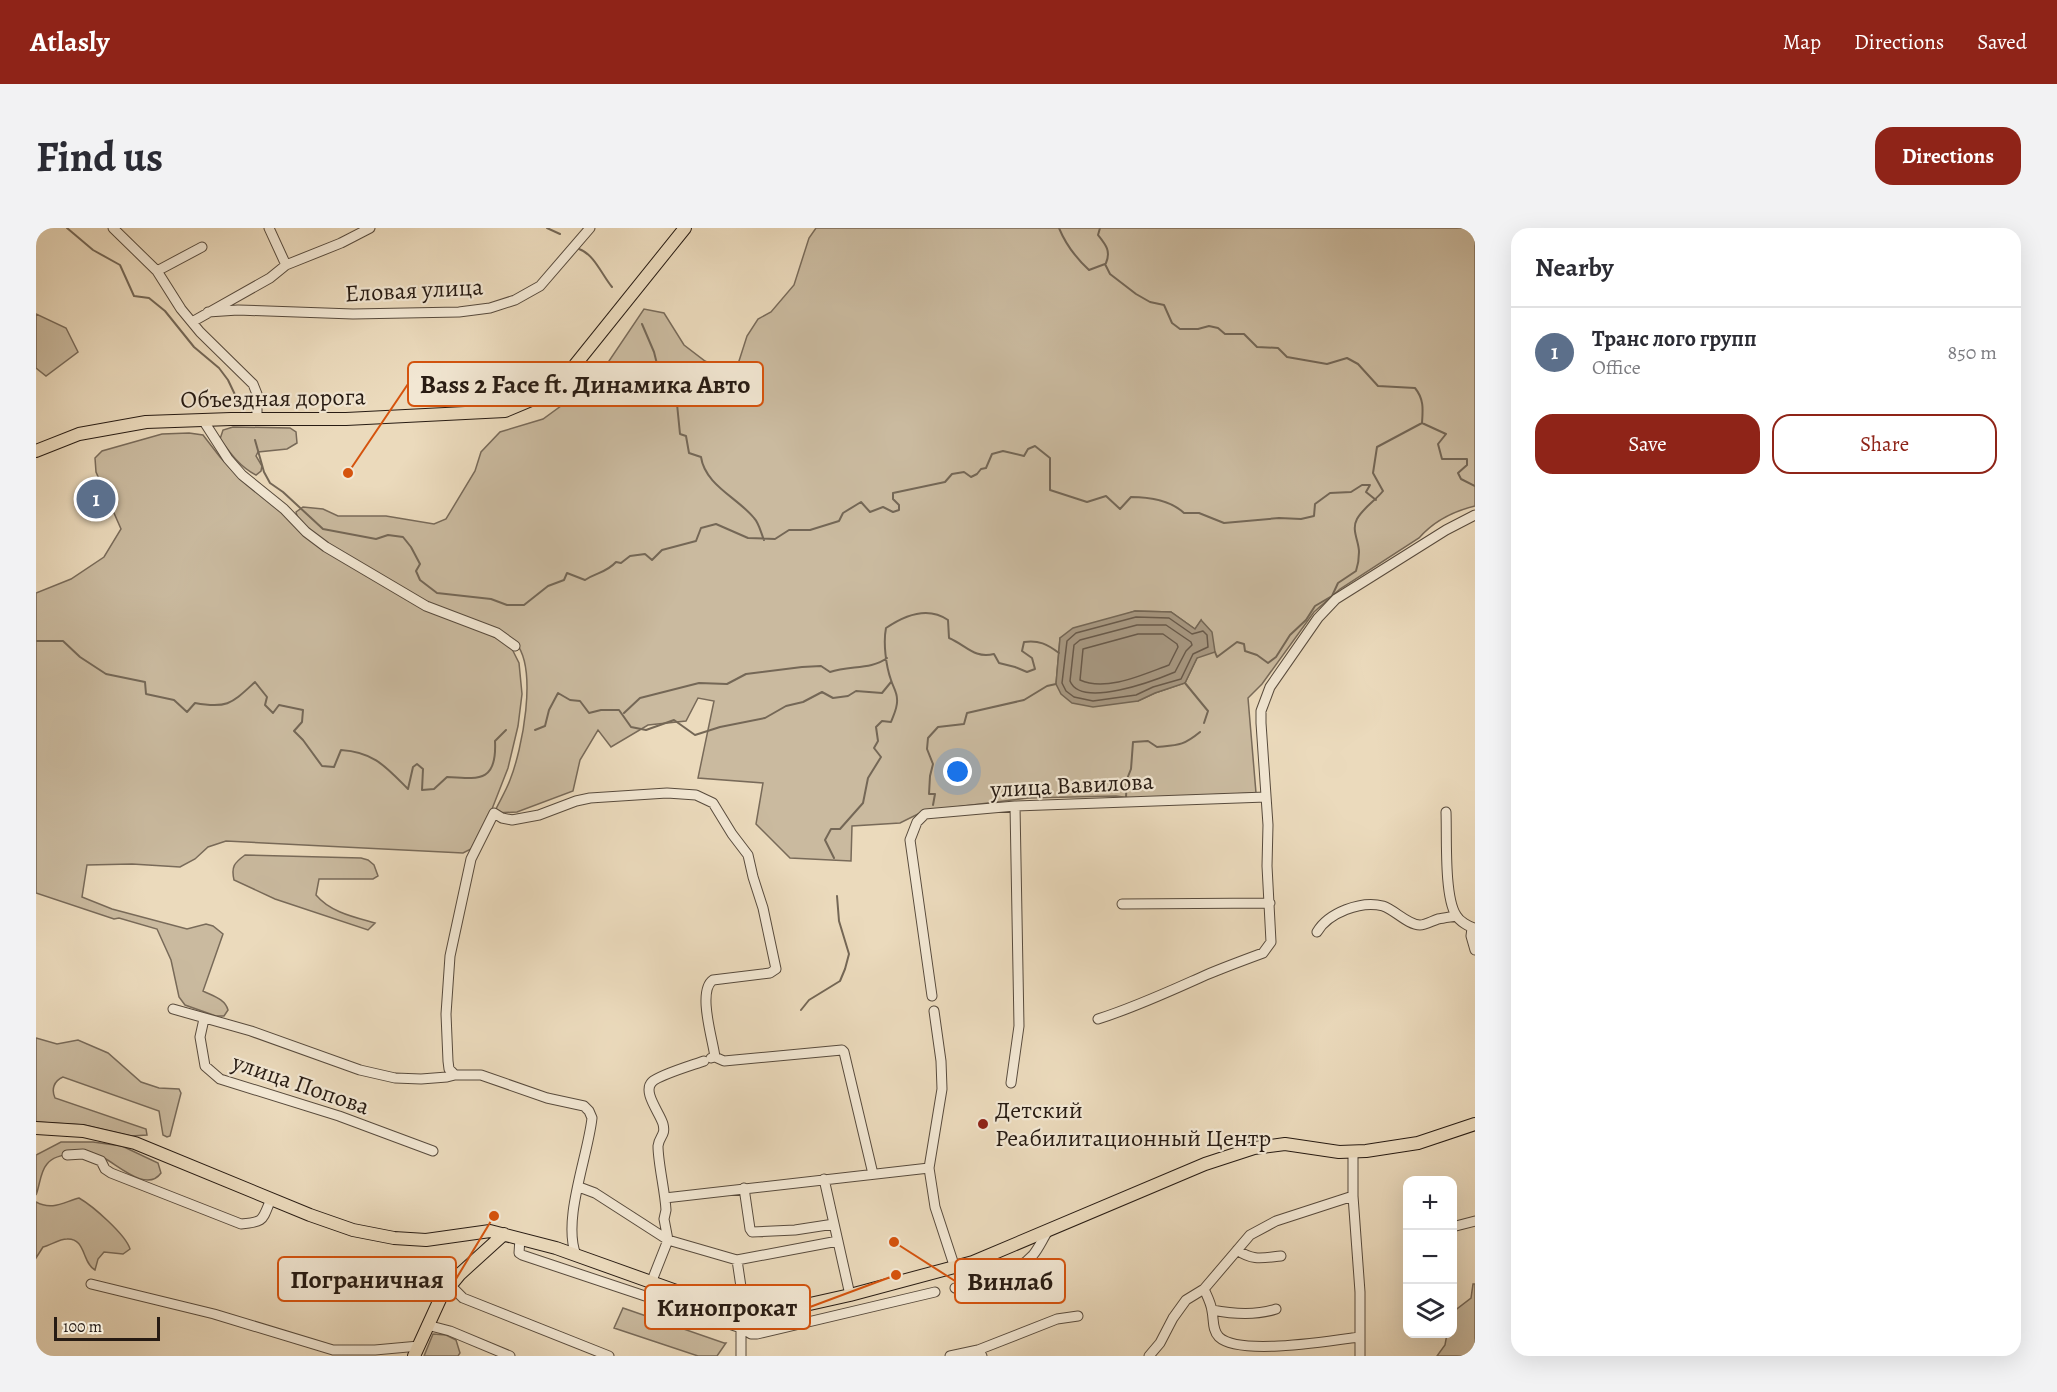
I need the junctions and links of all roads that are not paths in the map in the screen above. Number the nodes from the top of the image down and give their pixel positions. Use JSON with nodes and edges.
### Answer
{"nodes":[{"id":1,"x":115,"y":228,"type":"edge"},
{"id":2,"x":269,"y":228,"type":"edge"},
{"id":3,"x":590,"y":228,"type":"edge"},
{"id":4,"x":685,"y":228,"type":"edge"},
{"id":5,"x":364,"y":229,"type":"edge"},
{"id":6,"x":202,"y":247,"type":"dead end"},
{"id":7,"x":286,"y":265,"type":"junction"},
{"id":8,"x":157,"y":271,"type":"junction"},
{"id":9,"x":208,"y":312,"type":"junction"},
{"id":10,"x":192,"y":322,"type":"junction"},
{"id":11,"x":257,"y":419,"type":"junction"},
{"id":12,"x":203,"y":420,"type":"junction"},
{"id":13,"x":36,"y":451,"type":"edge"},
{"id":14,"x":1475,"y":515,"type":"edge"},
{"id":15,"x":515,"y":646,"type":"dead end"},
{"id":16,"x":1266,"y":797,"type":"junction"},
{"id":17,"x":1015,"y":806,"type":"junction"},
{"id":18,"x":1446,"y":812,"type":"dead end"},
{"id":19,"x":1270,"y":903,"type":"junction"},
{"id":20,"x":1122,"y":904,"type":"dead end"},
{"id":21,"x":1456,"y":916,"type":"junction"},
{"id":22,"x":1473,"y":928,"type":"edge"},
{"id":23,"x":1317,"y":932,"type":"dead end"},
{"id":24,"x":1475,"y":950,"type":"edge"},
{"id":25,"x":932,"y":996,"type":"dead end"},
{"id":26,"x":173,"y":1010,"type":"dead end"},
{"id":27,"x":934,"y":1011,"type":"dead end"},
{"id":28,"x":204,"y":1019,"type":"junction"},
{"id":29,"x":1098,"y":1019,"type":"dead end"},
{"id":30,"x":710,"y":1059,"type":"junction"},
{"id":31,"x":455,"y":1075,"type":"junction"},
{"id":32,"x":1011,"y":1083,"type":"dead end"},
{"id":33,"x":1475,"y":1124,"type":"edge"},
{"id":34,"x":36,"y":1128,"type":"edge"},
{"id":35,"x":433,"y":1151,"type":"dead end"},
{"id":36,"x":1353,"y":1152,"type":"junction"},
{"id":37,"x":67,"y":1155,"type":"dead end"},
{"id":38,"x":929,"y":1168,"type":"junction"},
{"id":39,"x":873,"y":1174,"type":"junction"},
{"id":40,"x":824,"y":1179,"type":"junction"},
{"id":41,"x":579,"y":1187,"type":"junction"},
{"id":42,"x":744,"y":1188,"type":"junction"},
{"id":43,"x":1353,"y":1196,"type":"junction"},
{"id":44,"x":665,"y":1197,"type":"junction"},
{"id":45,"x":271,"y":1199,"type":"junction"},
{"id":46,"x":1475,"y":1221,"type":"edge"},
{"id":47,"x":834,"y":1224,"type":"junction"},
{"id":48,"x":1457,"y":1226,"type":"edge"},
{"id":49,"x":1048,"y":1231,"type":"junction"},
{"id":50,"x":504,"y":1234,"type":"junction"},
{"id":51,"x":519,"y":1238,"type":"junction"},
{"id":52,"x":668,"y":1240,"type":"junction"},
{"id":53,"x":838,"y":1241,"type":"junction"},
{"id":54,"x":1237,"y":1250,"type":"junction"},
{"id":55,"x":576,"y":1255,"type":"junction"},
{"id":56,"x":1281,"y":1256,"type":"dead end"},
{"id":57,"x":737,"y":1260,"type":"junction"},
{"id":58,"x":955,"y":1268,"type":"junction"},
{"id":59,"x":651,"y":1283,"type":"junction"},
{"id":60,"x":91,"y":1284,"type":"dead end"},
{"id":61,"x":450,"y":1285,"type":"junction"},
{"id":62,"x":955,"y":1288,"type":"dead end"},
{"id":63,"x":1204,"y":1289,"type":"junction"},
{"id":64,"x":935,"y":1292,"type":"dead end"},
{"id":65,"x":850,"y":1295,"type":"junction"},
{"id":66,"x":1276,"y":1309,"type":"dead end"},
{"id":67,"x":1212,"y":1310,"type":"junction"},
{"id":68,"x":743,"y":1313,"type":"junction"},
{"id":69,"x":1078,"y":1316,"type":"dead end"},
{"id":70,"x":428,"y":1325,"type":"junction"},
{"id":71,"x":741,"y":1328,"type":"junction"},
{"id":72,"x":1359,"y":1337,"type":"junction"},
{"id":73,"x":416,"y":1351,"type":"edge"},
{"id":74,"x":978,"y":1352,"type":"edge"},
{"id":75,"x":510,"y":1356,"type":"edge"},
{"id":76,"x":609,"y":1356,"type":"edge"},
{"id":77,"x":741,"y":1356,"type":"edge"},
{"id":78,"x":950,"y":1356,"type":"edge"},
{"id":79,"x":1149,"y":1356,"type":"edge"},
{"id":80,"x":1360,"y":1356,"type":"edge"}],
"edges":[{"from":1,"to":8,"type":"street"},
{"from":2,"to":7,"type":"street"},
{"from":3,"to":9,"type":"street","name":"Еловая улица"},
{"from":4,"to":11,"type":"main road","name":"Объездная дорога"},
{"from":5,"to":7,"type":"street"},
{"from":6,"to":8,"type":"street"},
{"from":7,"to":9,"type":"street"},
{"from":8,"to":10,"type":"street"},
{"from":9,"to":10,"type":"street"},
{"from":10,"to":11,"type":"street"},
{"from":11,"to":12,"type":"main road","name":"Объездная дорога"},
{"from":12,"to":13,"type":"main road","name":"Объездная дорога"},
{"from":12,"to":15,"type":"street"},
{"from":14,"to":16,"type":"street"},
{"from":16,"to":17,"type":"street","name":"улица Вавилова"},
{"from":16,"to":19,"type":"street"},
{"from":17,"to":25,"type":"street","name":"улица Вавилова"},
{"from":17,"to":32,"type":"street"},
{"from":18,"to":21,"type":"street"},
{"from":19,"to":20,"type":"street"},
{"from":19,"to":29,"type":"street"},
{"from":21,"to":22,"type":"street"},
{"from":21,"to":23,"type":"street"},
{"from":22,"to":24,"type":"street"},
{"from":26,"to":28,"type":"street","name":"улица Попова"},
{"from":27,"to":38,"type":"street"},
{"from":28,"to":31,"type":"street","name":"улица Попова"},
{"from":28,"to":35,"type":"street","name":"улица Попова"},
{"from":30,"to":31,"type":"street"},
{"from":30,"to":39,"type":"street"},
{"from":30,"to":44,"type":"street"},
{"from":31,"to":41,"type":"street","name":"улица Попова"},
{"from":33,"to":36,"type":"main road"},
{"from":34,"to":45,"type":"main road"},
{"from":36,"to":43,"type":"street"},
{"from":36,"to":49,"type":"main road"},
{"from":37,"to":45,"type":"street"},
{"from":38,"to":39,"type":"street"},
{"from":38,"to":58,"type":"street"},
{"from":39,"to":40,"type":"street"},
{"from":40,"to":42,"type":"street"},
{"from":40,"to":47,"type":"street"},
{"from":41,"to":52,"type":"street"},
{"from":41,"to":55,"type":"street"},
{"from":42,"to":44,"type":"street"},
{"from":42,"to":47,"type":"street"},
{"from":43,"to":54,"type":"street"},
{"from":43,"to":72,"type":"street"},
{"from":44,"to":52,"type":"street"},
{"from":45,"to":50,"type":"main road"},
{"from":46,"to":48,"type":"street"},
{"from":47,"to":53,"type":"street"},
{"from":49,"to":58,"type":"main road"},
{"from":49,"to":62,"type":"street"},
{"from":50,"to":51,"type":"main road"},
{"from":50,"to":61,"type":"main road"},
{"from":51,"to":55,"type":"main road"},
{"from":51,"to":71,"type":"street"},
{"from":52,"to":57,"type":"street"},
{"from":52,"to":59,"type":"street"},
{"from":53,"to":57,"type":"street"},
{"from":53,"to":65,"type":"street"},
{"from":54,"to":56,"type":"street"},
{"from":54,"to":63,"type":"street"},
{"from":55,"to":59,"type":"main road"},
{"from":57,"to":68,"type":"street"},
{"from":58,"to":65,"type":"main road"},
{"from":59,"to":68,"type":"main road"},
{"from":60,"to":73,"type":"street"},
{"from":61,"to":70,"type":"main road"},
{"from":61,"to":76,"type":"street"},
{"from":63,"to":67,"type":"street"},
{"from":63,"to":79,"type":"street"},
{"from":64,"to":71,"type":"street"},
{"from":65,"to":68,"type":"main road"},
{"from":66,"to":67,"type":"street"},
{"from":67,"to":72,"type":"street"},
{"from":68,"to":71,"type":"street"},
{"from":69,"to":74,"type":"street"},
{"from":70,"to":73,"type":"main road"},
{"from":70,"to":75,"type":"street"},
{"from":71,"to":77,"type":"street"},
{"from":72,"to":80,"type":"street"},
{"from":74,"to":78,"type":"street"}]}
